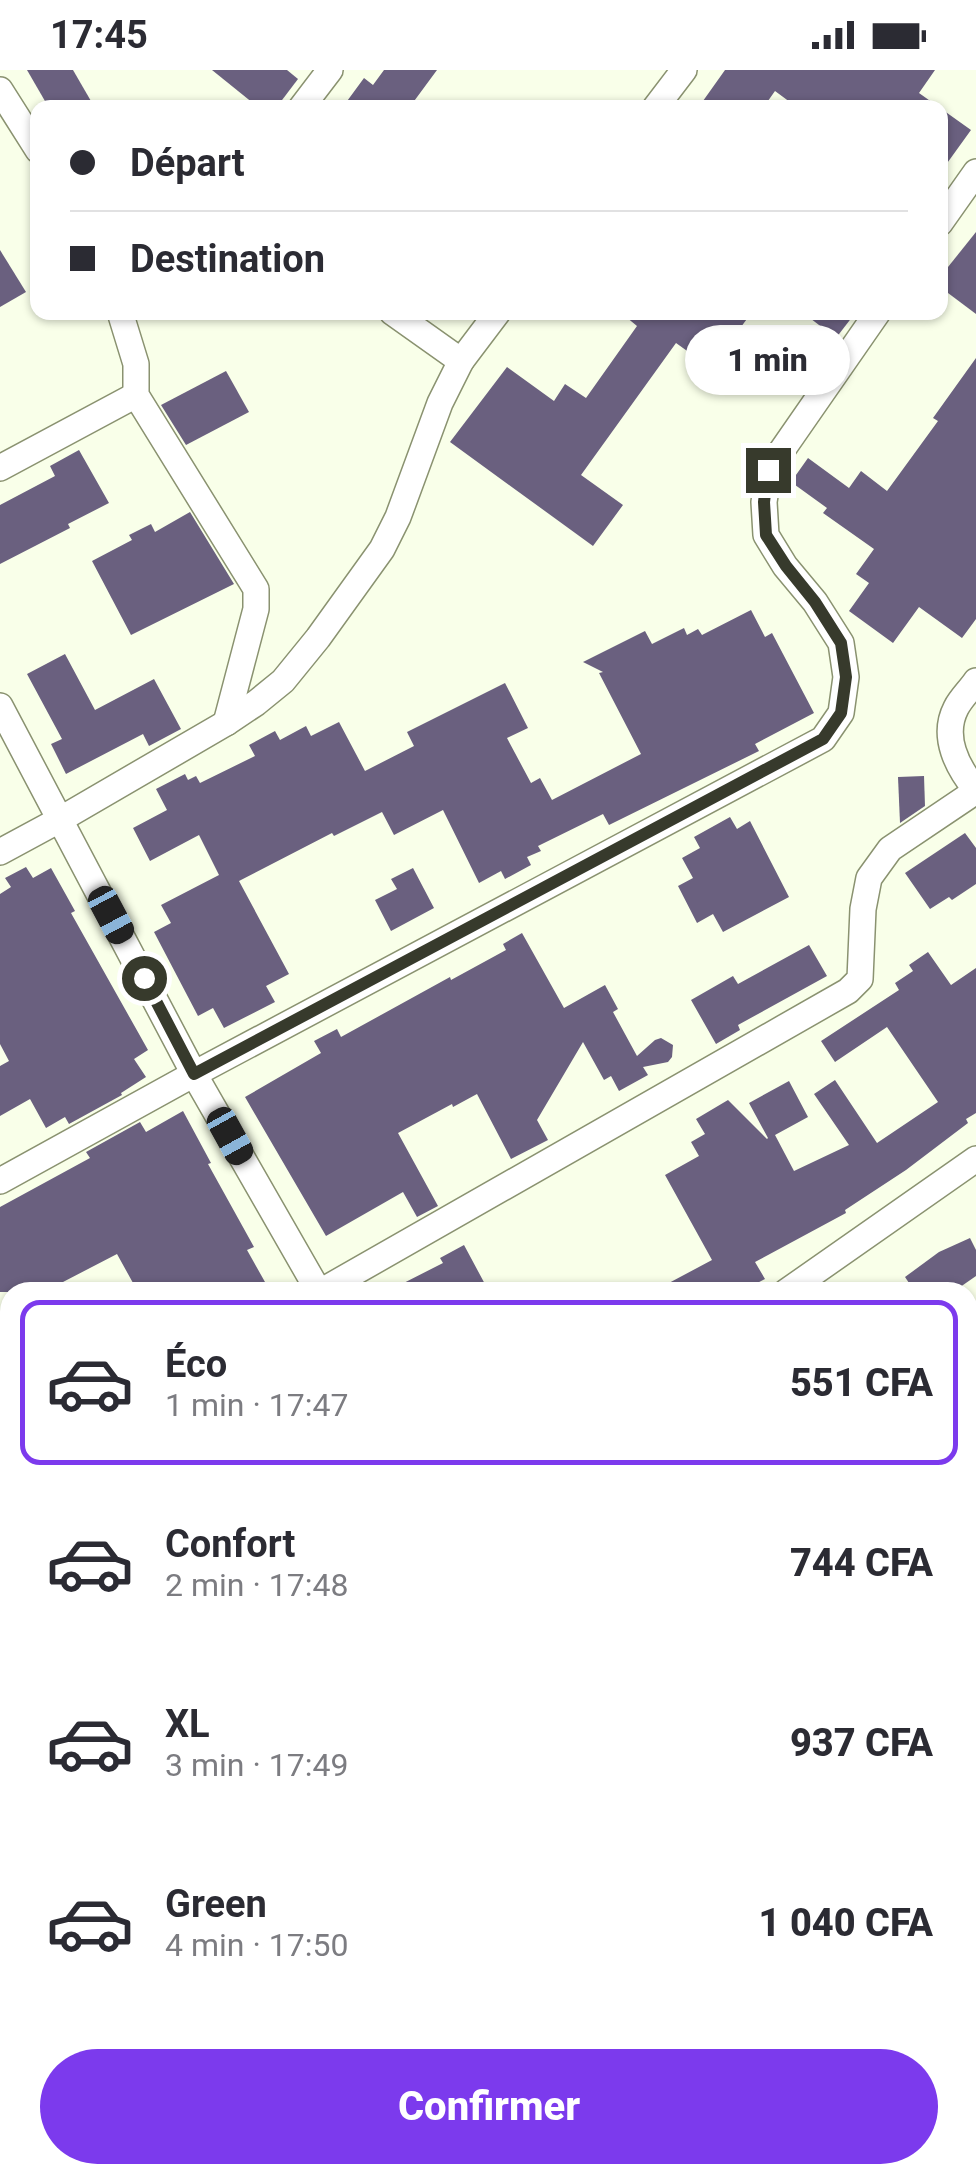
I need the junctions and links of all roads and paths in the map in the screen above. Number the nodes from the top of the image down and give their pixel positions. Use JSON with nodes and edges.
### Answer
{"nodes":[{"id":1,"x":330,"y":70,"type":"edge"},
{"id":2,"x":684,"y":70,"type":"edge"},
{"id":3,"x":0,"y":90,"type":"edge"},
{"id":4,"x":307,"y":100,"type":"edge"},
{"id":5,"x":662,"y":100,"type":"edge"},
{"id":6,"x":30,"y":137,"type":"edge"},
{"id":7,"x":976,"y":172,"type":"edge"},
{"id":8,"x":948,"y":212,"type":"edge"},
{"id":9,"x":122,"y":320,"type":"edge"},
{"id":10,"x":403,"y":320,"type":"edge"},
{"id":11,"x":492,"y":320,"type":"edge"},
{"id":12,"x":872,"y":320,"type":"edge"},
{"id":13,"x":461,"y":361,"type":"junction"},
{"id":14,"x":136,"y":395,"type":"junction"},
{"id":15,"x":0,"y":468,"type":"edge"},
{"id":16,"x":976,"y":681,"type":"edge"},
{"id":17,"x":0,"y":706,"type":"edge"},
{"id":18,"x":226,"y":723,"type":"junction"},
{"id":19,"x":976,"y":791,"type":"edge"},
{"id":20,"x":61,"y":819,"type":"junction"},
{"id":21,"x":0,"y":852,"type":"edge"},
{"id":22,"x":194,"y":1074,"type":"junction"},
{"id":23,"x":976,"y":1159,"type":"edge"},
{"id":24,"x":0,"y":1181,"type":"edge"},
{"id":25,"x":313,"y":1282,"type":"edge"},
{"id":26,"x":337,"y":1282,"type":"edge"},
{"id":27,"x":800,"y":1282,"type":"edge"}],
"edges":[{"from":1,"to":4,"type":"street"},
{"from":2,"to":5,"type":"street"},
{"from":3,"to":6,"type":"street"},
{"from":7,"to":8,"type":"street"},
{"from":9,"to":14,"type":"street"},
{"from":10,"to":13,"type":"street"},
{"from":11,"to":13,"type":"street"},
{"from":12,"to":22,"type":"street"},
{"from":13,"to":18,"type":"street"},
{"from":14,"to":15,"type":"street"},
{"from":14,"to":18,"type":"street"},
{"from":16,"to":19,"type":"street"},
{"from":17,"to":20,"type":"street"},
{"from":18,"to":20,"type":"street"},
{"from":19,"to":26,"type":"street"},
{"from":20,"to":21,"type":"street"},
{"from":20,"to":22,"type":"street"},
{"from":22,"to":24,"type":"street"},
{"from":22,"to":25,"type":"street"},
{"from":23,"to":27,"type":"street"}]}
